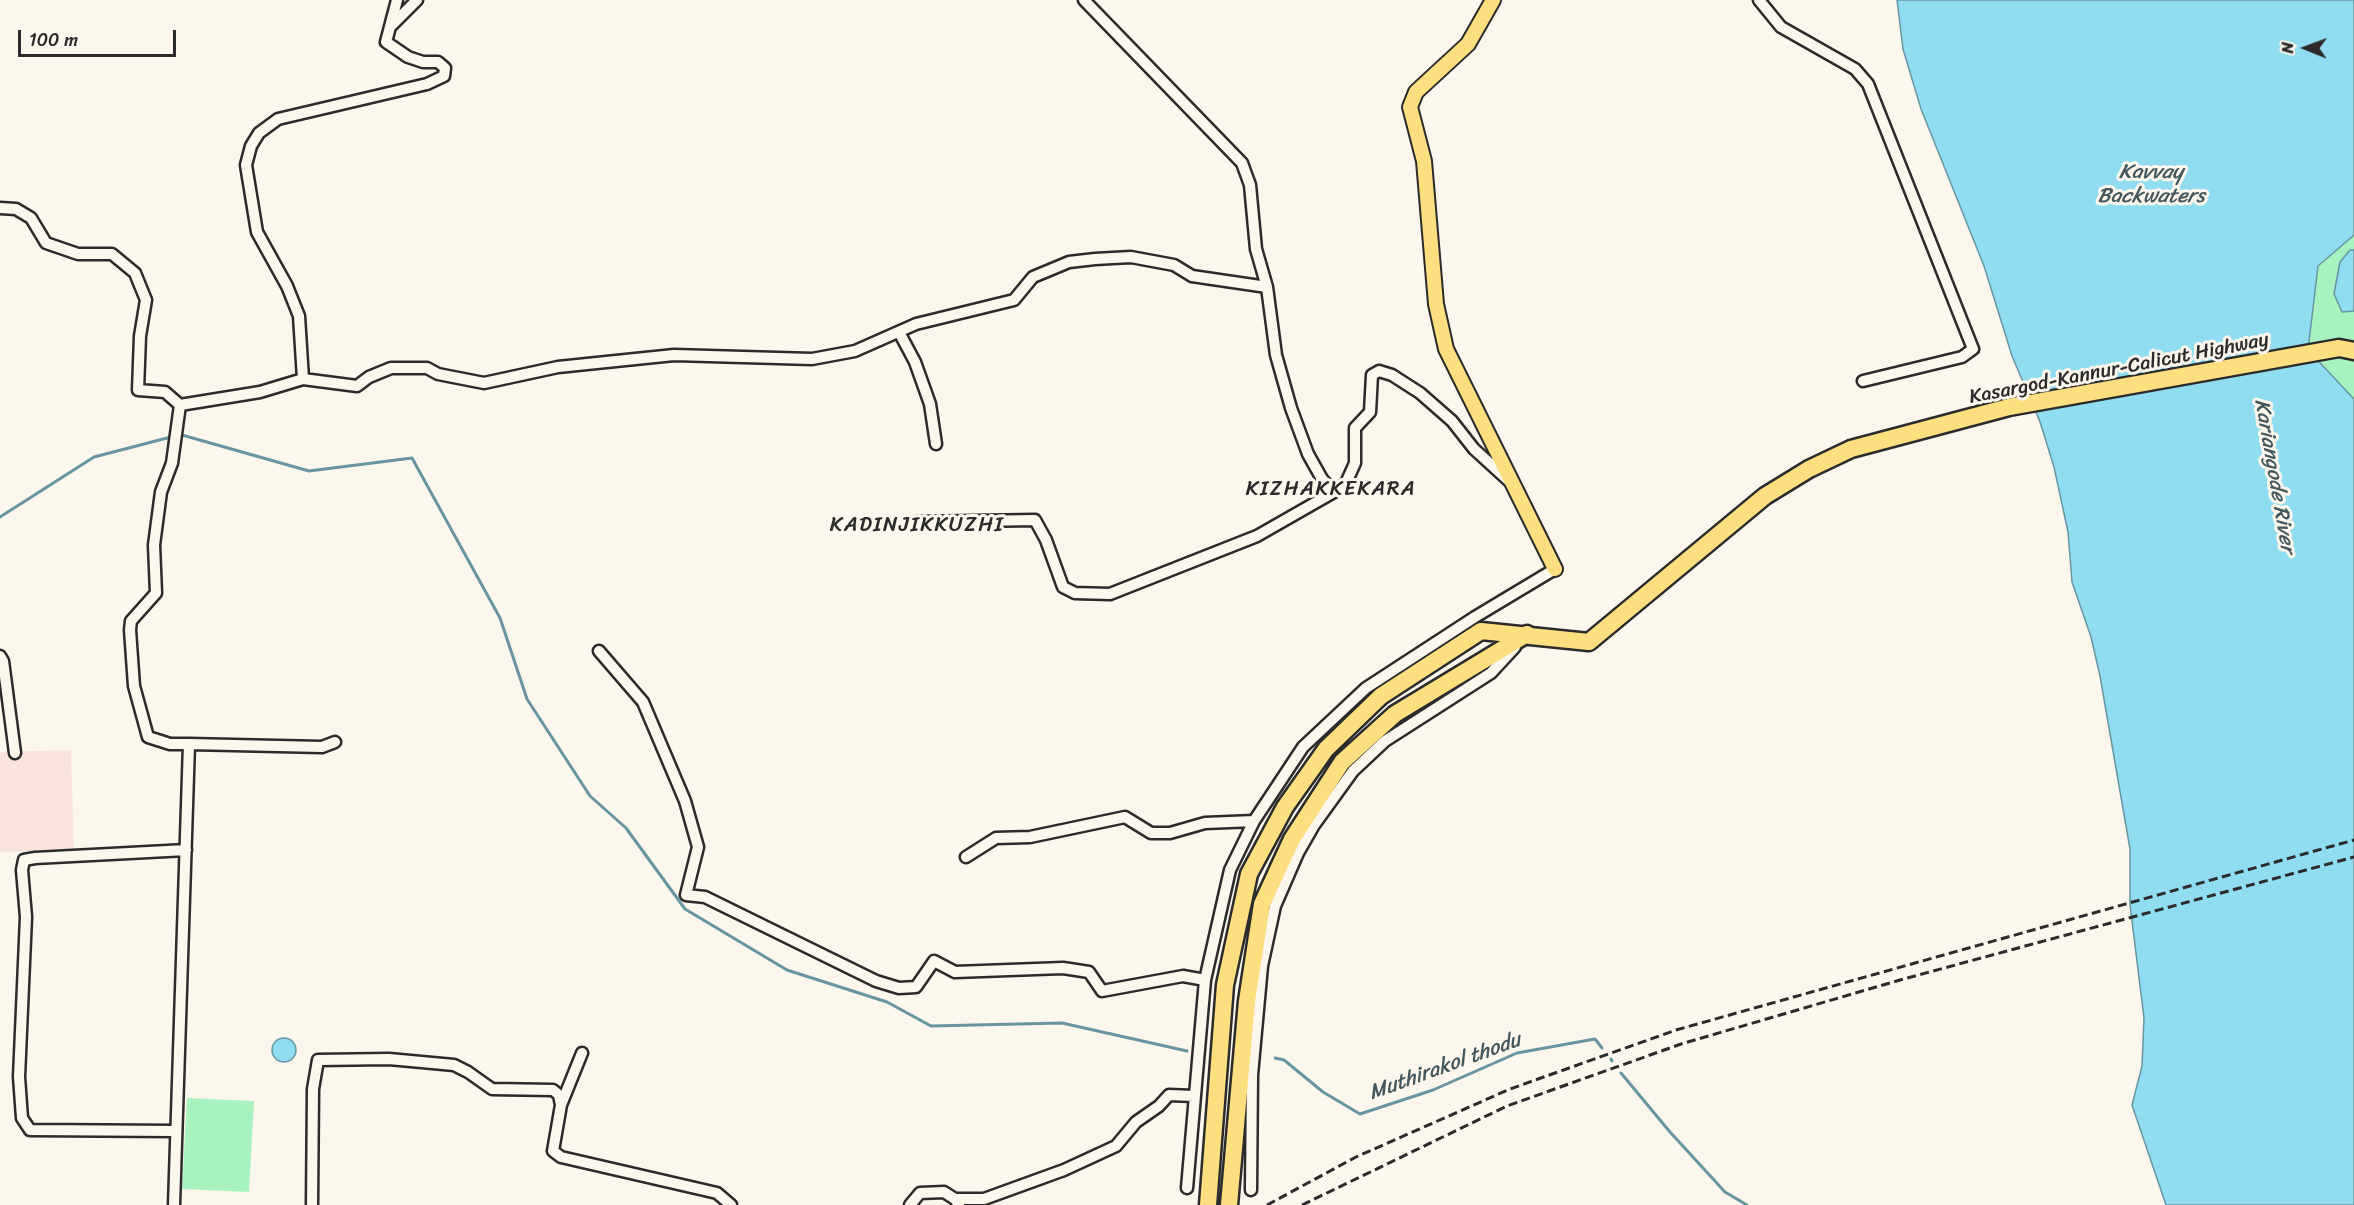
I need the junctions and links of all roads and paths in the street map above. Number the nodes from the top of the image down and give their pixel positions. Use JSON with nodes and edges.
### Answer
{"nodes":[{"id":1,"x":397,"y":0,"type":"edge"},
{"id":2,"x":417,"y":0,"type":"edge"},
{"id":3,"x":1084,"y":0,"type":"edge"},
{"id":4,"x":1493,"y":0,"type":"edge"},
{"id":5,"x":1759,"y":0,"type":"edge"},
{"id":6,"x":392,"y":25,"type":"junction"},
{"id":7,"x":0,"y":208,"type":"edge"},
{"id":8,"x":1267,"y":287,"type":"junction"},
{"id":9,"x":899,"y":332,"type":"junction"},
{"id":10,"x":2347,"y":350,"type":"edge"},
{"id":11,"x":303,"y":379,"type":"junction"},
{"id":12,"x":1863,"y":381,"type":"dead end"},
{"id":13,"x":180,"y":405,"type":"junction"},
{"id":14,"x":936,"y":444,"type":"dead end"},
{"id":15,"x":1511,"y":483,"type":"junction"},
{"id":16,"x":1334,"y":492,"type":"junction"},
{"id":17,"x":917,"y":522,"type":"dead end"},
{"id":18,"x":1555,"y":570,"type":"joint"},
{"id":19,"x":1527,"y":634,"type":"junction"},
{"id":20,"x":599,"y":651,"type":"dead end"},
{"id":21,"x":0,"y":656,"type":"edge"},
{"id":22,"x":335,"y":742,"type":"dead end"},
{"id":23,"x":189,"y":744,"type":"junction"},
{"id":24,"x":15,"y":753,"type":"dead end"},
{"id":25,"x":1254,"y":821,"type":"junction"},
{"id":26,"x":186,"y":850,"type":"junction"},
{"id":27,"x":966,"y":857,"type":"dead end"},
{"id":28,"x":1205,"y":980,"type":"junction"},
{"id":29,"x":582,"y":1053,"type":"dead end"},
{"id":30,"x":1194,"y":1096,"type":"junction"},
{"id":31,"x":561,"y":1105,"type":"junction"},
{"id":32,"x":175,"y":1131,"type":"junction"},
{"id":33,"x":1187,"y":1188,"type":"dead end"},
{"id":34,"x":1251,"y":1190,"type":"dead end"},
{"id":35,"x":961,"y":1202,"type":"edge"},
{"id":36,"x":174,"y":1205,"type":"edge"},
{"id":37,"x":312,"y":1205,"type":"edge"},
{"id":38,"x":731,"y":1205,"type":"edge"},
{"id":39,"x":910,"y":1205,"type":"edge"},
{"id":40,"x":1208,"y":1205,"type":"edge"},
{"id":41,"x":1229,"y":1205,"type":"edge"}],
"edges":[{"from":1,"to":6,"type":"street"},
{"from":2,"to":6,"type":"street"},
{"from":3,"to":8,"type":"street"},
{"from":4,"to":15,"type":"main road"},
{"from":5,"to":12,"type":"street"},
{"from":6,"to":11,"type":"street"},
{"from":7,"to":13,"type":"street"},
{"from":8,"to":9,"type":"street"},
{"from":8,"to":16,"type":"street"},
{"from":9,"to":11,"type":"street"},
{"from":9,"to":14,"type":"street"},
{"from":10,"to":19,"type":"highway","name":"Kasargod-Kannur-Calicut Highway"},
{"from":11,"to":13,"type":"street"},
{"from":13,"to":23,"type":"street"},
{"from":15,"to":16,"type":"street"},
{"from":15,"to":18,"type":"main road"},
{"from":16,"to":17,"type":"street"},
{"from":18,"to":25,"type":"street"},
{"from":19,"to":34,"type":"street"},
{"from":19,"to":40,"type":"highway","name":"Kasargod-Kannur-Calicut Highway"},
{"from":19,"to":41,"type":"highway"},
{"from":20,"to":28,"type":"street"},
{"from":21,"to":24,"type":"street"},
{"from":22,"to":23,"type":"street"},
{"from":23,"to":26,"type":"street"},
{"from":25,"to":27,"type":"street"},
{"from":25,"to":28,"type":"street"},
{"from":26,"to":32,"type":"street"},
{"from":26,"to":32,"type":"street"},
{"from":28,"to":30,"type":"street"},
{"from":29,"to":31,"type":"street"},
{"from":30,"to":33,"type":"street"},
{"from":30,"to":35,"type":"street"},
{"from":31,"to":37,"type":"street"},
{"from":31,"to":38,"type":"street"},
{"from":32,"to":36,"type":"street"},
{"from":35,"to":39,"type":"street"}]}
